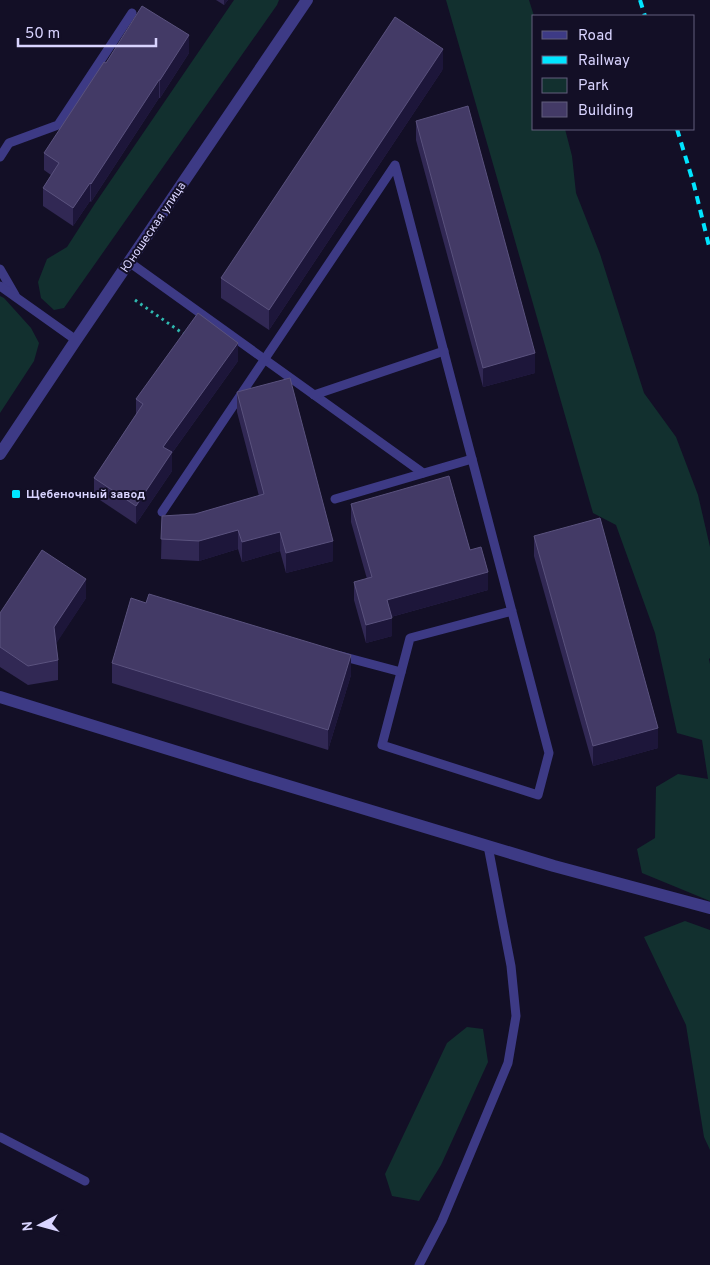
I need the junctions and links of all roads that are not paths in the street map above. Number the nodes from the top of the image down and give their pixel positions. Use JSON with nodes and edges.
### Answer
{"nodes":[{"id":1,"x":308,"y":0,"type":"edge"},
{"id":2,"x":132,"y":13,"type":"dead end"},
{"id":3,"x":4,"y":141,"type":"edge"},
{"id":4,"x":0,"y":157,"type":"edge"},
{"id":5,"x":129,"y":262,"type":"junction"},
{"id":6,"x":0,"y":269,"type":"edge"},
{"id":7,"x":0,"y":286,"type":"edge"},
{"id":8,"x":17,"y":298,"type":"junction"},
{"id":9,"x":76,"y":340,"type":"junction"},
{"id":10,"x":444,"y":351,"type":"junction"},
{"id":11,"x":265,"y":359,"type":"junction"},
{"id":12,"x":314,"y":395,"type":"junction"},
{"id":13,"x":0,"y":454,"type":"edge"},
{"id":14,"x":472,"y":459,"type":"junction"},
{"id":15,"x":422,"y":473,"type":"junction"},
{"id":16,"x":335,"y":499,"type":"dead end"},
{"id":17,"x":162,"y":512,"type":"dead end"},
{"id":18,"x":512,"y":611,"type":"junction"},
{"id":19,"x":335,"y":654,"type":"edge"},
{"id":20,"x":401,"y":672,"type":"junction"},
{"id":21,"x":0,"y":697,"type":"edge"},
{"id":22,"x":488,"y":846,"type":"junction"},
{"id":23,"x":710,"y":908,"type":"edge"},
{"id":24,"x":0,"y":1137,"type":"edge"},
{"id":25,"x":85,"y":1181,"type":"dead end"},
{"id":26,"x":419,"y":1265,"type":"edge"}],
"edges":[{"from":1,"to":5,"type":"street","name":"Юношеская улица"},
{"from":2,"to":3,"type":"lane"},
{"from":3,"to":4,"type":"lane"},
{"from":5,"to":9,"type":"street","name":"Юношеская улица"},
{"from":5,"to":11,"type":"lane"},
{"from":6,"to":8,"type":"lane"},
{"from":7,"to":8,"type":"lane"},
{"from":8,"to":9,"type":"lane"},
{"from":9,"to":13,"type":"street","name":"Юношеская улица"},
{"from":10,"to":11,"type":"lane"},
{"from":10,"to":12,"type":"lane"},
{"from":10,"to":14,"type":"lane"},
{"from":11,"to":12,"type":"lane"},
{"from":11,"to":17,"type":"lane"},
{"from":12,"to":15,"type":"lane"},
{"from":14,"to":15,"type":"lane"},
{"from":14,"to":18,"type":"lane"},
{"from":15,"to":16,"type":"lane"},
{"from":18,"to":20,"type":"lane"},
{"from":18,"to":20,"type":"lane"},
{"from":19,"to":20,"type":"lane"},
{"from":21,"to":22,"type":"street"},
{"from":22,"to":23,"type":"street"},
{"from":22,"to":26,"type":"lane"},
{"from":24,"to":25,"type":"lane"}]}
